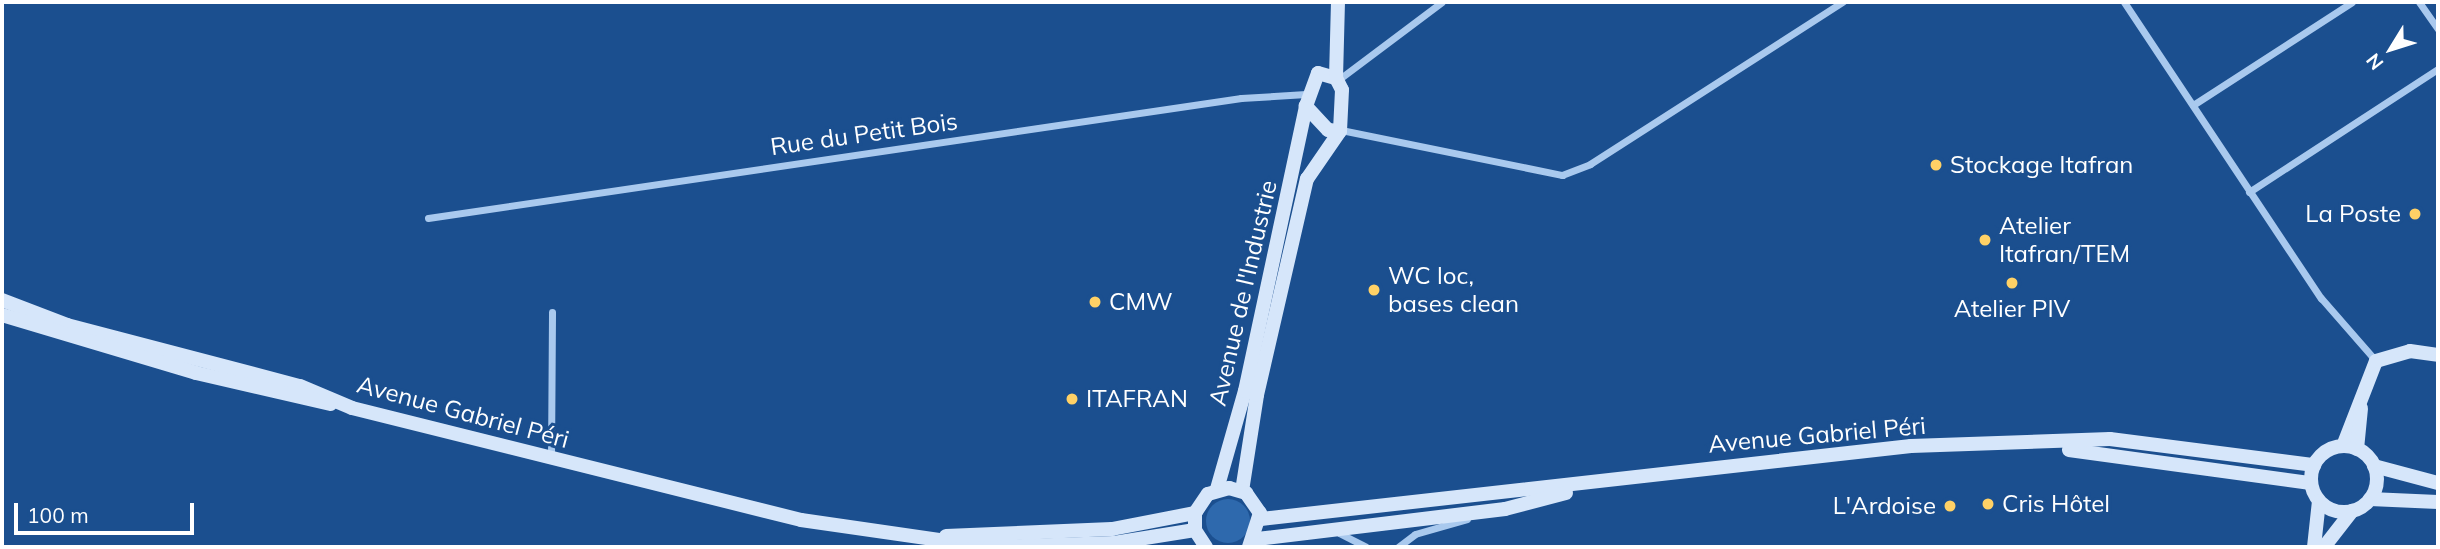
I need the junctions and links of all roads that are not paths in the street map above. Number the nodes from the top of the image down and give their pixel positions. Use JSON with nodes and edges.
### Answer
{"nodes":[{"id":1,"x":1338,"y":2,"type":"edge"},
{"id":2,"x":1442,"y":2,"type":"edge"},
{"id":3,"x":1842,"y":2,"type":"edge"},
{"id":4,"x":2124,"y":2,"type":"edge"},
{"id":5,"x":2352,"y":2,"type":"edge"},
{"id":6,"x":2419,"y":2,"type":"edge"},
{"id":7,"x":2438,"y":29,"type":"edge"},
{"id":8,"x":1334,"y":40,"type":"junction"},
{"id":9,"x":2438,"y":68,"type":"edge"},
{"id":10,"x":1318,"y":73,"type":"junction"},
{"id":11,"x":1337,"y":79,"type":"junction"},
{"id":12,"x":1306,"y":100,"type":"junction"},
{"id":13,"x":2193,"y":105,"type":"junction"},
{"id":14,"x":1340,"y":130,"type":"junction"},
{"id":15,"x":2249,"y":192,"type":"junction"},
{"id":16,"x":428,"y":218,"type":"dead end"},
{"id":17,"x":2,"y":300,"type":"edge"},
{"id":18,"x":552,"y":312,"type":"dead end"},
{"id":19,"x":2,"y":316,"type":"edge"},
{"id":20,"x":163,"y":348,"type":"junction"},
{"id":21,"x":2438,"y":355,"type":"edge"},
{"id":22,"x":2376,"y":361,"type":"junction"},
{"id":23,"x":159,"y":363,"type":"junction"},
{"id":24,"x":352,"y":408,"type":"junction"},
{"id":25,"x":2032,"y":446,"type":"junction"},
{"id":26,"x":2350,"y":447,"type":"junction"},
{"id":27,"x":551,"y":460,"type":"junction"},
{"id":28,"x":2314,"y":465,"type":"junction"},
{"id":29,"x":2374,"y":466,"type":"junction"},
{"id":30,"x":1606,"y":483,"type":"junction"},
{"id":31,"x":2438,"y":483,"type":"edge"},
{"id":32,"x":2311,"y":484,"type":"junction"},
{"id":33,"x":1217,"y":489,"type":"junction"},
{"id":34,"x":1242,"y":491,"type":"junction"},
{"id":35,"x":2370,"y":499,"type":"junction"},
{"id":36,"x":2319,"y":501,"type":"junction"},
{"id":37,"x":2438,"y":502,"type":"edge"},
{"id":38,"x":1505,"y":509,"type":"junction"},
{"id":39,"x":2352,"y":511,"type":"junction"},
{"id":40,"x":1195,"y":513,"type":"junction"},
{"id":41,"x":1261,"y":519,"type":"junction"},
{"id":42,"x":1195,"y":530,"type":"junction"},
{"id":43,"x":1329,"y":530,"type":"junction"},
{"id":44,"x":920,"y":539,"type":"junction"},
{"id":45,"x":1253,"y":543,"type":"edge"},
{"id":46,"x":1206,"y":547,"type":"edge"},
{"id":47,"x":1366,"y":547,"type":"edge"},
{"id":48,"x":1398,"y":547,"type":"edge"},
{"id":49,"x":2314,"y":547,"type":"edge"},
{"id":50,"x":2324,"y":547,"type":"edge"}],
"edges":[{"from":1,"to":8,"type":"main road"},
{"from":2,"to":11,"type":"street"},
{"from":3,"to":14,"type":"street"},
{"from":4,"to":13,"type":"street"},
{"from":5,"to":13,"type":"street"},
{"from":6,"to":7,"type":"street"},
{"from":8,"to":10,"type":"main road","name":"Avenue de l'Industrie"},
{"from":8,"to":11,"type":"main road"},
{"from":9,"to":15,"type":"street"},
{"from":10,"to":11,"type":"main road"},
{"from":10,"to":12,"type":"main road","name":"Avenue de l'Industrie"},
{"from":11,"to":14,"type":"main road"},
{"from":12,"to":14,"type":"main road"},
{"from":12,"to":16,"type":"street","name":"Rue du Petit Bois"},
{"from":12,"to":33,"type":"main road","name":"Avenue de l'Industrie"},
{"from":13,"to":15,"type":"street"},
{"from":14,"to":34,"type":"main road","name":"Avenue de l'Industrie"},
{"from":15,"to":22,"type":"street"},
{"from":17,"to":20,"type":"main road","name":"Avenue Gabriel Péri"},
{"from":18,"to":27,"type":"street"},
{"from":19,"to":23,"type":"main road"},
{"from":20,"to":23,"type":"main road"},
{"from":20,"to":24,"type":"main road","name":"Avenue Gabriel Péri"},
{"from":21,"to":22,"type":"main road"},
{"from":22,"to":26,"type":"main road"},
{"from":23,"to":24,"type":"main road"},
{"from":24,"to":27,"type":"main road","name":"Avenue Gabriel Péri"},
{"from":25,"to":28,"type":"main road","name":"Avenue Gabriel Péri"},
{"from":25,"to":30,"type":"main road","name":"Avenue Gabriel Péri"},
{"from":25,"to":32,"type":"main road","name":"Avenue Gabriel Péri"},
{"from":26,"to":28,"type":"main road"},
{"from":26,"to":29,"type":"main road"},
{"from":27,"to":44,"type":"main road","name":"Avenue Gabriel Péri"},
{"from":28,"to":32,"type":"main road"},
{"from":29,"to":31,"type":"main road"},
{"from":29,"to":35,"type":"main road"},
{"from":30,"to":38,"type":"main road","name":"Avenue Gabriel Péri"},
{"from":30,"to":41,"type":"main road","name":"Avenue Gabriel Péri"},
{"from":32,"to":36,"type":"main road"},
{"from":33,"to":34,"type":"main road"},
{"from":33,"to":40,"type":"main road"},
{"from":34,"to":41,"type":"main road"},
{"from":35,"to":37,"type":"main road"},
{"from":35,"to":39,"type":"main road"},
{"from":36,"to":39,"type":"main road"},
{"from":36,"to":49,"type":"main road"},
{"from":38,"to":43,"type":"main road","name":"Avenue Gabriel Péri"},
{"from":38,"to":48,"type":"street"},
{"from":39,"to":50,"type":"main road"},
{"from":40,"to":42,"type":"main road"},
{"from":40,"to":44,"type":"main road","name":"Avenue Gabriel Péri"},
{"from":41,"to":45,"type":"main road"},
{"from":42,"to":44,"type":"main road","name":"Avenue Gabriel Péri"},
{"from":42,"to":46,"type":"main road"},
{"from":43,"to":45,"type":"main road","name":"Avenue Gabriel Péri"},
{"from":43,"to":47,"type":"street"}]}
